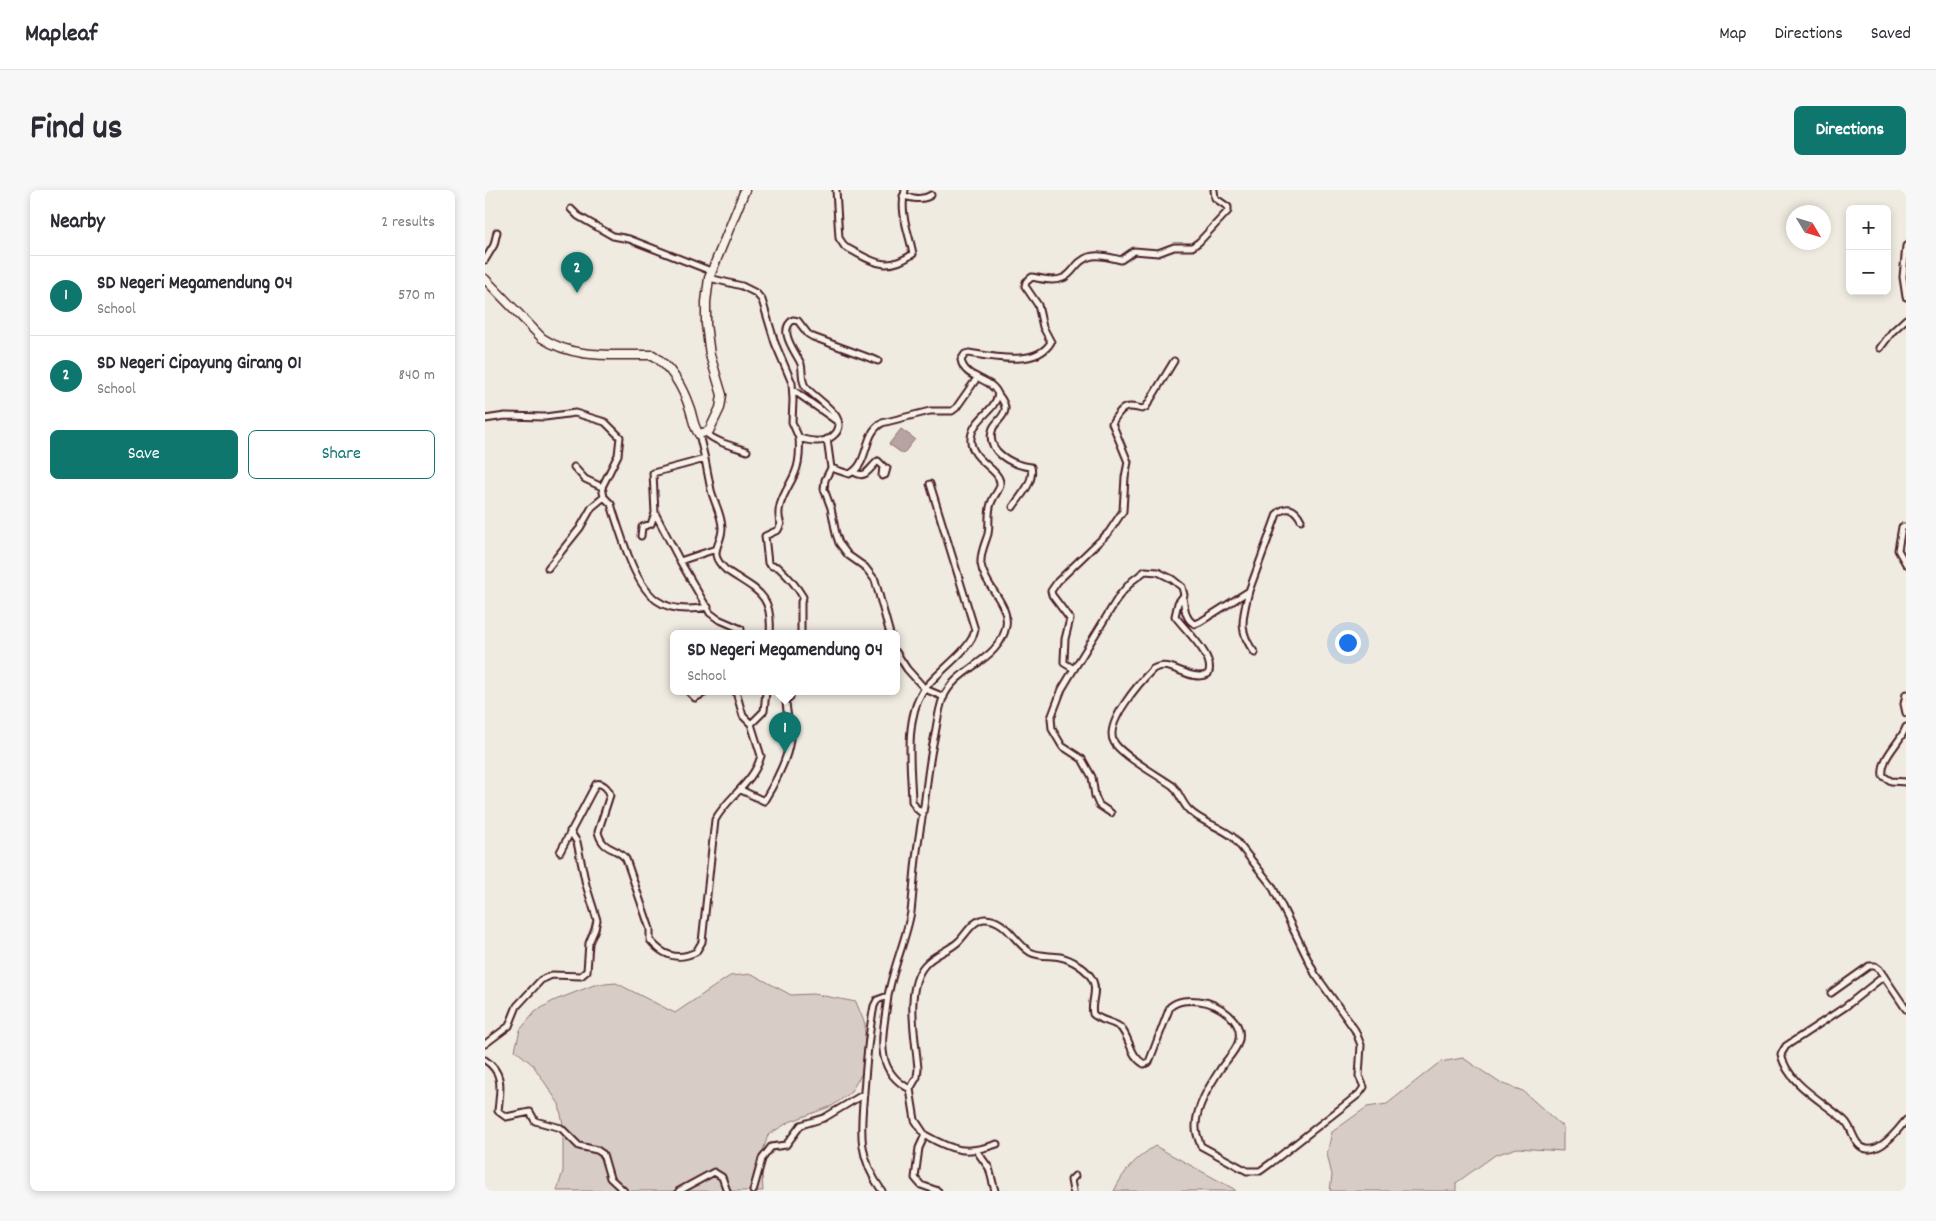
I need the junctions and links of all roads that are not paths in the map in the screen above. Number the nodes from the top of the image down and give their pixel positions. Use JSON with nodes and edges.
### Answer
{"nodes":[{"id":1,"x":745,"y":190,"type":"edge"},
{"id":2,"x":836,"y":190,"type":"edge"},
{"id":3,"x":905,"y":190,"type":"edge"},
{"id":4,"x":1214,"y":190,"type":"edge"},
{"id":5,"x":931,"y":195,"type":"dead end"},
{"id":6,"x":903,"y":196,"type":"junction"},
{"id":7,"x":571,"y":209,"type":"dead end"},
{"id":8,"x":497,"y":232,"type":"dead end"},
{"id":9,"x":1906,"y":246,"type":"edge"},
{"id":10,"x":485,"y":260,"type":"edge"},
{"id":11,"x":710,"y":275,"type":"junction"},
{"id":12,"x":485,"y":280,"type":"edge"},
{"id":13,"x":1906,"y":297,"type":"edge"},
{"id":14,"x":1906,"y":319,"type":"edge"},
{"id":15,"x":1880,"y":348,"type":"dead end"},
{"id":16,"x":878,"y":361,"type":"dead end"},
{"id":17,"x":1174,"y":361,"type":"dead end"},
{"id":18,"x":977,"y":378,"type":"junction"},
{"id":19,"x":793,"y":390,"type":"junction"},
{"id":20,"x":998,"y":394,"type":"junction"},
{"id":21,"x":485,"y":419,"type":"edge"},
{"id":22,"x":839,"y":422,"type":"junction"},
{"id":23,"x":702,"y":434,"type":"junction"},
{"id":24,"x":799,"y":438,"type":"junction"},
{"id":25,"x":827,"y":439,"type":"junction"},
{"id":26,"x":747,"y":451,"type":"dead end"},
{"id":27,"x":705,"y":460,"type":"junction"},
{"id":28,"x":575,"y":467,"type":"dead end"},
{"id":29,"x":831,"y":468,"type":"junction"},
{"id":30,"x":887,"y":468,"type":"dead end"},
{"id":31,"x":854,"y":472,"type":"junction"},
{"id":32,"x":930,"y":484,"type":"dead end"},
{"id":33,"x":602,"y":488,"type":"junction"},
{"id":34,"x":604,"y":497,"type":"junction"},
{"id":35,"x":1013,"y":507,"type":"dead end"},
{"id":36,"x":655,"y":513,"type":"junction"},
{"id":37,"x":1301,"y":520,"type":"dead end"},
{"id":38,"x":1906,"y":526,"type":"edge"},
{"id":39,"x":641,"y":536,"type":"dead end"},
{"id":40,"x":716,"y":549,"type":"junction"},
{"id":41,"x":680,"y":561,"type":"junction"},
{"id":42,"x":1906,"y":564,"type":"edge"},
{"id":43,"x":548,"y":568,"type":"dead end"},
{"id":44,"x":1249,"y":591,"type":"junction"},
{"id":45,"x":1183,"y":598,"type":"junction"},
{"id":46,"x":708,"y":607,"type":"junction"},
{"id":47,"x":741,"y":630,"type":"edge"},
{"id":48,"x":770,"y":630,"type":"edge"},
{"id":49,"x":801,"y":630,"type":"edge"},
{"id":50,"x":889,"y":630,"type":"edge"},
{"id":51,"x":1255,"y":653,"type":"dead end"},
{"id":52,"x":900,"y":658,"type":"edge"},
{"id":53,"x":1074,"y":669,"type":"junction"},
{"id":54,"x":925,"y":689,"type":"junction"},
{"id":55,"x":1906,"y":694,"type":"edge"},
{"id":56,"x":737,"y":695,"type":"edge"},
{"id":57,"x":766,"y":695,"type":"edge"},
{"id":58,"x":790,"y":695,"type":"edge"},
{"id":59,"x":944,"y":697,"type":"junction"},
{"id":60,"x":1906,"y":713,"type":"edge"},
{"id":61,"x":751,"y":724,"type":"junction"},
{"id":62,"x":1906,"y":728,"type":"edge"},
{"id":63,"x":1906,"y":782,"type":"edge"},
{"id":64,"x":741,"y":790,"type":"junction"},
{"id":65,"x":1111,"y":813,"type":"dead end"},
{"id":66,"x":923,"y":814,"type":"junction"},
{"id":67,"x":570,"y":831,"type":"junction"},
{"id":68,"x":561,"y":852,"type":"dead end"},
{"id":69,"x":1884,"y":976,"type":"junction"},
{"id":70,"x":1831,"y":992,"type":"dead end"},
{"id":71,"x":888,"y":996,"type":"junction"},
{"id":72,"x":1906,"y":1009,"type":"edge"},
{"id":73,"x":485,"y":1044,"type":"edge"},
{"id":74,"x":485,"y":1060,"type":"edge"},
{"id":75,"x":910,"y":1089,"type":"junction"},
{"id":76,"x":864,"y":1094,"type":"junction"},
{"id":77,"x":1906,"y":1120,"type":"edge"},
{"id":78,"x":925,"y":1135,"type":"junction"},
{"id":79,"x":997,"y":1144,"type":"dead end"},
{"id":80,"x":976,"y":1150,"type":"junction"},
{"id":81,"x":1075,"y":1176,"type":"dead end"},
{"id":82,"x":624,"y":1191,"type":"edge"},
{"id":83,"x":679,"y":1191,"type":"edge"},
{"id":84,"x":727,"y":1191,"type":"edge"},
{"id":85,"x":753,"y":1191,"type":"edge"},
{"id":86,"x":882,"y":1191,"type":"edge"},
{"id":87,"x":938,"y":1191,"type":"edge"},
{"id":88,"x":995,"y":1191,"type":"edge"},
{"id":89,"x":1073,"y":1191,"type":"edge"}],
"edges":[{"from":1,"to":11,"type":"street"},
{"from":2,"to":6,"type":"street"},
{"from":3,"to":6,"type":"street"},
{"from":4,"to":18,"type":"street"},
{"from":5,"to":6,"type":"street"},
{"from":7,"to":11,"type":"street"},
{"from":8,"to":10,"type":"street"},
{"from":9,"to":13,"type":"street"},
{"from":11,"to":19,"type":"street"},
{"from":11,"to":23,"type":"street"},
{"from":12,"to":23,"type":"street"},
{"from":14,"to":15,"type":"street"},
{"from":16,"to":22,"type":"street"},
{"from":17,"to":53,"type":"street"},
{"from":18,"to":20,"type":"street"},
{"from":18,"to":31,"type":"street"},
{"from":19,"to":22,"type":"street"},
{"from":19,"to":24,"type":"street"},
{"from":20,"to":35,"type":"street"},
{"from":20,"to":59,"type":"street"},
{"from":21,"to":33,"type":"street"},
{"from":22,"to":25,"type":"street"},
{"from":23,"to":26,"type":"street"},
{"from":23,"to":27,"type":"street"},
{"from":24,"to":25,"type":"street"},
{"from":24,"to":49,"type":"street"},
{"from":25,"to":29,"type":"street"},
{"from":27,"to":36,"type":"street"},
{"from":27,"to":40,"type":"street"},
{"from":28,"to":33,"type":"street"},
{"from":29,"to":31,"type":"street"},
{"from":29,"to":50,"type":"street"},
{"from":30,"to":31,"type":"street"},
{"from":32,"to":54,"type":"street"},
{"from":33,"to":34,"type":"street"},
{"from":34,"to":43,"type":"street"},
{"from":34,"to":46,"type":"street"},
{"from":36,"to":39,"type":"street"},
{"from":36,"to":41,"type":"street"},
{"from":37,"to":44,"type":"street"},
{"from":38,"to":42,"type":"street"},
{"from":40,"to":41,"type":"street"},
{"from":40,"to":48,"type":"street"},
{"from":41,"to":46,"type":"street"},
{"from":44,"to":45,"type":"street"},
{"from":44,"to":51,"type":"street"},
{"from":45,"to":53,"type":"street"},
{"from":45,"to":75,"type":"street"},
{"from":46,"to":47,"type":"street"},
{"from":52,"to":54,"type":"street"},
{"from":53,"to":65,"type":"street"},
{"from":54,"to":59,"type":"street"},
{"from":54,"to":66,"type":"street"},
{"from":55,"to":60,"type":"street"},
{"from":56,"to":61,"type":"street"},
{"from":57,"to":61,"type":"street"},
{"from":58,"to":64,"type":"street"},
{"from":59,"to":66,"type":"street"},
{"from":61,"to":64,"type":"street"},
{"from":62,"to":63,"type":"street"},
{"from":64,"to":67,"type":"street"},
{"from":66,"to":71,"type":"street"},
{"from":67,"to":68,"type":"street"},
{"from":67,"to":73,"type":"street"},
{"from":69,"to":70,"type":"street"},
{"from":69,"to":72,"type":"street"},
{"from":69,"to":77,"type":"street"},
{"from":71,"to":75,"type":"street"},
{"from":71,"to":76,"type":"street"},
{"from":74,"to":82,"type":"street"},
{"from":75,"to":78,"type":"street"},
{"from":76,"to":85,"type":"street"},
{"from":76,"to":86,"type":"street"},
{"from":78,"to":80,"type":"street"},
{"from":78,"to":87,"type":"street"},
{"from":79,"to":80,"type":"street"},
{"from":80,"to":88,"type":"street"},
{"from":81,"to":89,"type":"street"},
{"from":83,"to":84,"type":"street"}]}
